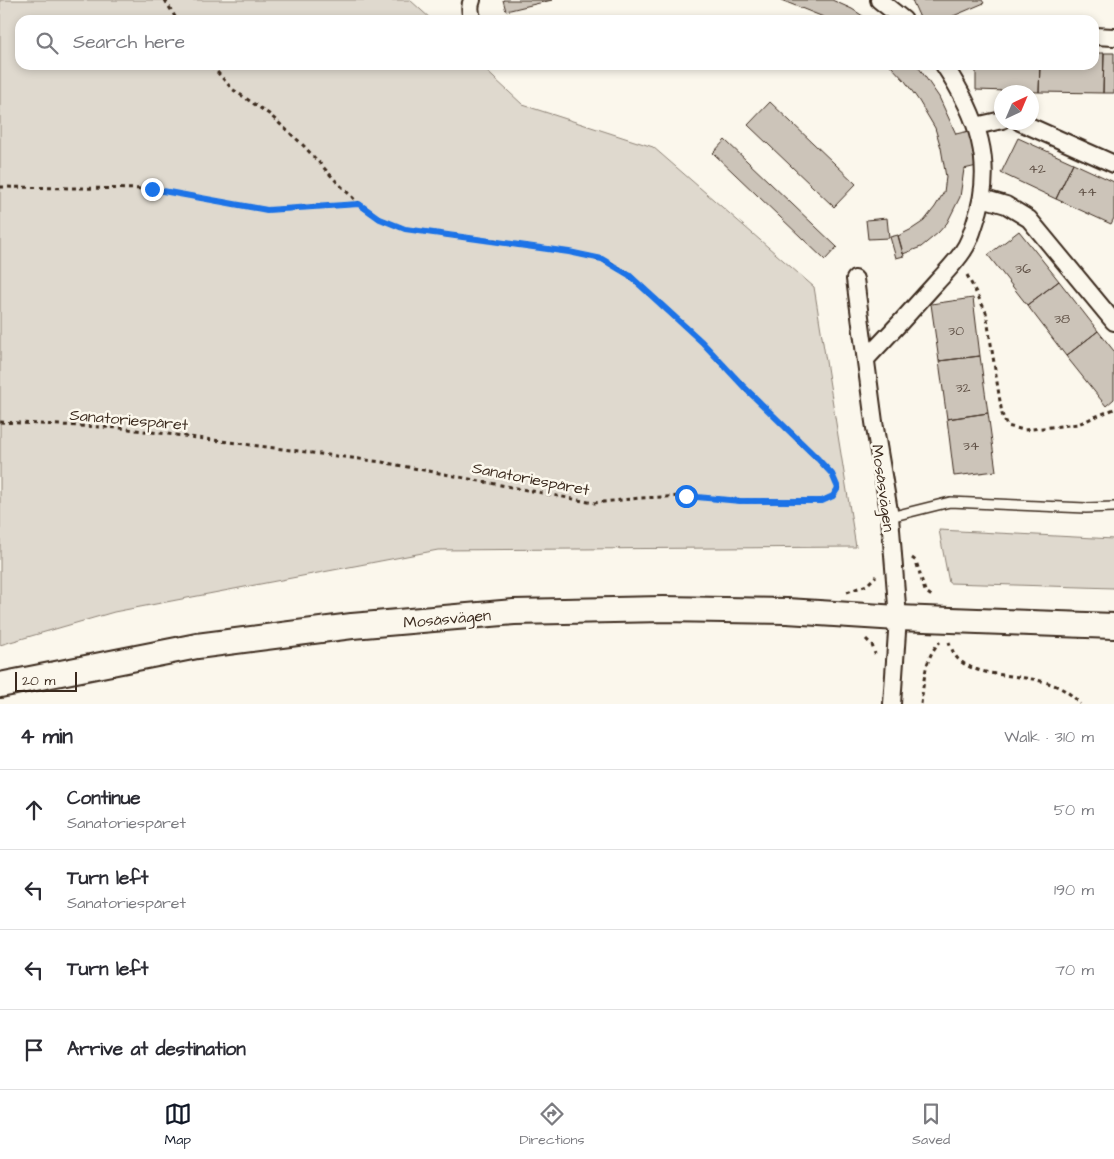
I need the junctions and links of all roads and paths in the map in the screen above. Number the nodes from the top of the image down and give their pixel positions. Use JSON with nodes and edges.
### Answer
{"nodes":[{"id":1,"x":165,"y":0,"type":"edge"},
{"id":2,"x":472,"y":0,"type":"edge"},
{"id":3,"x":878,"y":0,"type":"edge"},
{"id":4,"x":174,"y":15,"type":"edge"},
{"id":5,"x":471,"y":15,"type":"edge"},
{"id":6,"x":898,"y":15,"type":"edge"},
{"id":7,"x":1099,"y":36,"type":"edge"},
{"id":8,"x":1114,"y":37,"type":"edge"},
{"id":9,"x":215,"y":70,"type":"edge"},
{"id":10,"x":947,"y":70,"type":"edge"},
{"id":11,"x":994,"y":122,"type":"edge"},
{"id":12,"x":976,"y":126,"type":"junction"},
{"id":13,"x":1038,"y":130,"type":"edge"},
{"id":14,"x":1114,"y":164,"type":"edge"},
{"id":15,"x":0,"y":187,"type":"edge"},
{"id":16,"x":982,"y":198,"type":"junction"},
{"id":17,"x":359,"y":204,"type":"junction"},
{"id":18,"x":958,"y":257,"type":"junction"},
{"id":19,"x":856,"y":278,"type":"dead end"},
{"id":20,"x":1114,"y":322,"type":"edge"},
{"id":21,"x":866,"y":359,"type":"junction"},
{"id":22,"x":1114,"y":408,"type":"edge"},
{"id":23,"x":0,"y":422,"type":"edge"},
{"id":24,"x":1114,"y":507,"type":"edge"},
{"id":25,"x":890,"y":517,"type":"junction"},
{"id":26,"x":898,"y":618,"type":"junction"},
{"id":27,"x":1114,"y":626,"type":"edge"},
{"id":28,"x":947,"y":639,"type":"dead end"},
{"id":29,"x":0,"y":685,"type":"edge"},
{"id":30,"x":892,"y":704,"type":"edge"},
{"id":31,"x":1080,"y":704,"type":"edge"}],
"edges":[{"from":1,"to":4,"type":"path"},
{"from":2,"to":5,"type":"street"},
{"from":3,"to":6,"type":"street"},
{"from":7,"to":8,"type":"street"},
{"from":9,"to":17,"type":"path","name":"Sanatoriespåret"},
{"from":10,"to":12,"type":"street"},
{"from":11,"to":12,"type":"street"},
{"from":12,"to":16,"type":"street"},
{"from":13,"to":14,"type":"street"},
{"from":15,"to":17,"type":"path"},
{"from":16,"to":18,"type":"street"},
{"from":16,"to":20,"type":"street"},
{"from":17,"to":23,"type":"path","name":"Sanatoriespåret"},
{"from":18,"to":21,"type":"street"},
{"from":18,"to":22,"type":"path"},
{"from":19,"to":21,"type":"street","name":"Mosåsvägen"},
{"from":21,"to":25,"type":"street","name":"Mosåsvägen"},
{"from":24,"to":25,"type":"lane"},
{"from":25,"to":26,"type":"street","name":"Mosåsvägen"},
{"from":26,"to":27,"type":"main road","name":"Mosåsvägen"},
{"from":26,"to":29,"type":"main road","name":"Mosåsvägen"},
{"from":26,"to":30,"type":"street"},
{"from":28,"to":31,"type":"path"}]}
